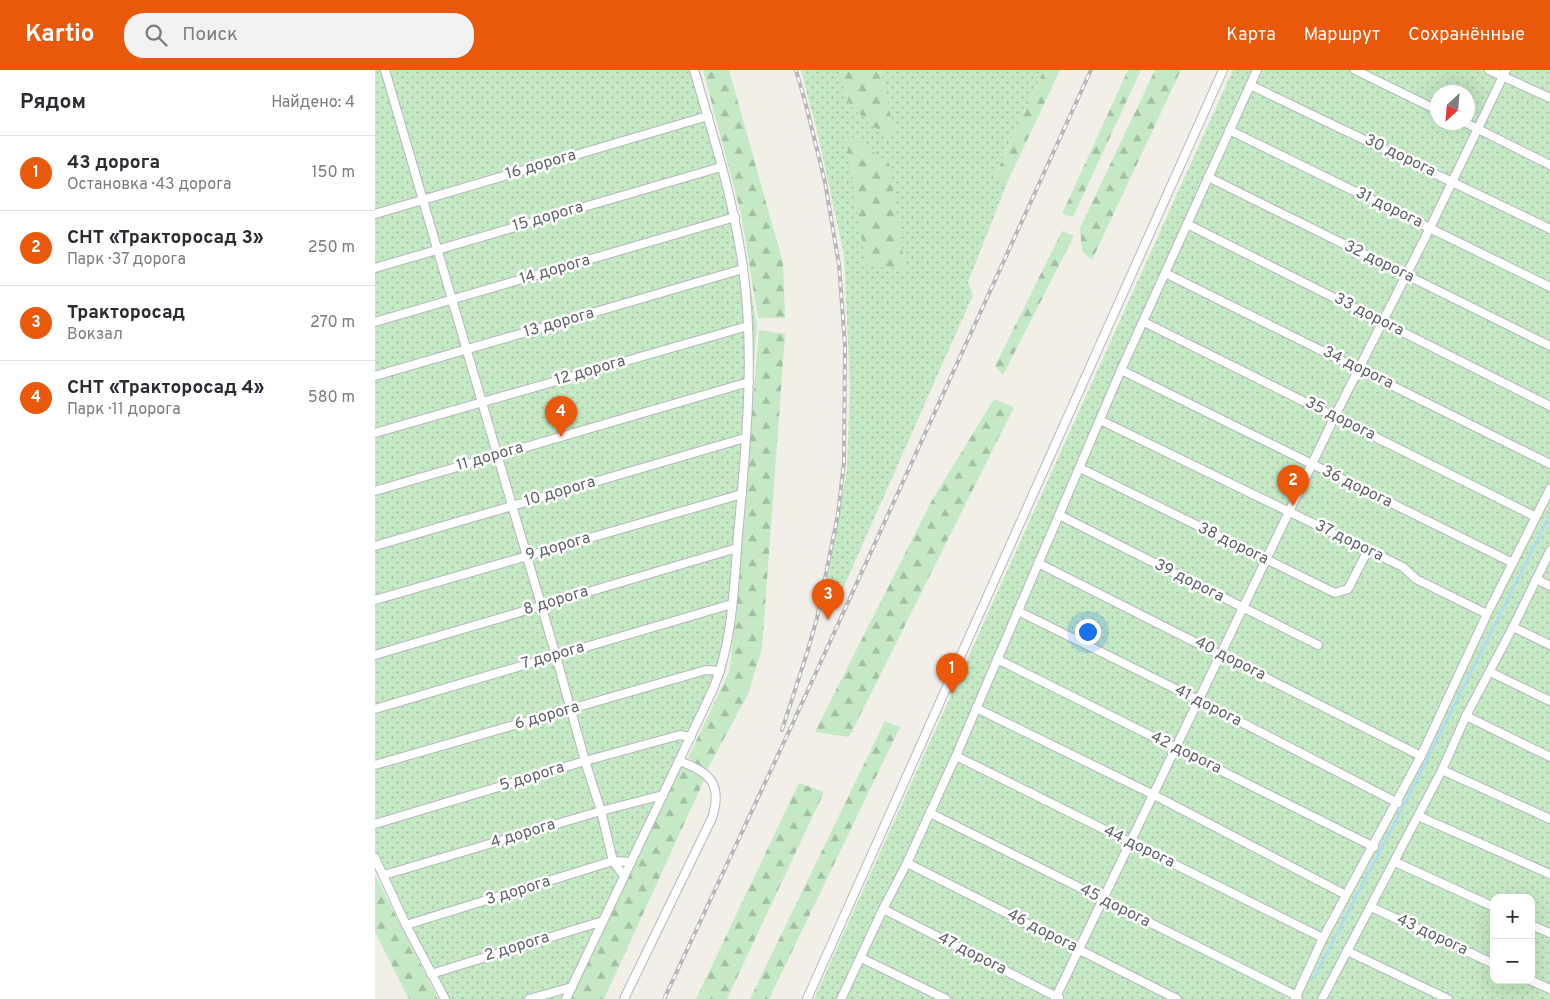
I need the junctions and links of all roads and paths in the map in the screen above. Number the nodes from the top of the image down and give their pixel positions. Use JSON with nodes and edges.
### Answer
{"nodes":[{"id":1,"x":385,"y":70,"type":"edge"},
{"id":2,"x":694,"y":70,"type":"edge"},
{"id":3,"x":1223,"y":70,"type":"edge"},
{"id":4,"x":1257,"y":70,"type":"edge"},
{"id":5,"x":1355,"y":70,"type":"edge"},
{"id":6,"x":1489,"y":70,"type":"edge"},
{"id":7,"x":1504,"y":73,"type":"edge"},
{"id":8,"x":1250,"y":85,"type":"junction"},
{"id":9,"x":1550,"y":98,"type":"edge"},
{"id":10,"x":1430,"y":107,"type":"edge"},
{"id":11,"x":708,"y":116,"type":"junction"},
{"id":12,"x":1477,"y":129,"type":"junction"},
{"id":13,"x":1229,"y":130,"type":"junction"},
{"id":14,"x":1550,"y":165,"type":"edge"},
{"id":15,"x":721,"y":167,"type":"junction"},
{"id":16,"x":1208,"y":177,"type":"junction"},
{"id":17,"x":1452,"y":181,"type":"junction"},
{"id":18,"x":423,"y":200,"type":"junction"},
{"id":19,"x":375,"y":214,"type":"edge"},
{"id":20,"x":735,"y":217,"type":"junction"},
{"id":21,"x":1187,"y":224,"type":"junction"},
{"id":22,"x":1429,"y":228,"type":"junction"},
{"id":23,"x":1550,"y":229,"type":"edge"},
{"id":24,"x":437,"y":250,"type":"junction"},
{"id":25,"x":375,"y":268,"type":"edge"},
{"id":26,"x":743,"y":269,"type":"junction"},
{"id":27,"x":1165,"y":273,"type":"junction"},
{"id":28,"x":1406,"y":275,"type":"junction"},
{"id":29,"x":1550,"y":287,"type":"edge"},
{"id":30,"x":452,"y":300,"type":"junction"},
{"id":31,"x":1382,"y":321,"type":"junction"},
{"id":32,"x":375,"y":322,"type":"edge"},
{"id":33,"x":1144,"y":322,"type":"junction"},
{"id":34,"x":748,"y":326,"type":"junction"},
{"id":35,"x":1550,"y":346,"type":"edge"},
{"id":36,"x":467,"y":350,"type":"junction"},
{"id":37,"x":1359,"y":369,"type":"junction"},
{"id":38,"x":1121,"y":370,"type":"junction"},
{"id":39,"x":375,"y":376,"type":"edge"},
{"id":40,"x":749,"y":382,"type":"junction"},
{"id":41,"x":482,"y":403,"type":"junction"},
{"id":42,"x":1550,"y":406,"type":"edge"},
{"id":43,"x":1335,"y":416,"type":"junction"},
{"id":44,"x":1100,"y":420,"type":"junction"},
{"id":45,"x":375,"y":433,"type":"edge"},
{"id":46,"x":745,"y":438,"type":"junction"},
{"id":47,"x":497,"y":455,"type":"junction"},
{"id":48,"x":1550,"y":464,"type":"edge"},
{"id":49,"x":1312,"y":465,"type":"junction"},
{"id":50,"x":1080,"y":468,"type":"junction"},
{"id":51,"x":1550,"y":489,"type":"edge"},
{"id":52,"x":375,"y":491,"type":"edge"},
{"id":53,"x":742,"y":494,"type":"junction"},
{"id":54,"x":512,"y":506,"type":"junction"},
{"id":55,"x":1289,"y":513,"type":"junction"},
{"id":56,"x":1059,"y":515,"type":"junction"},
{"id":57,"x":1536,"y":517,"type":"junction"},
{"id":58,"x":375,"y":546,"type":"edge"},
{"id":59,"x":737,"y":548,"type":"junction"},
{"id":60,"x":1368,"y":550,"type":"junction"},
{"id":61,"x":1550,"y":550,"type":"edge"},
{"id":62,"x":527,"y":556,"type":"junction"},
{"id":63,"x":1267,"y":561,"type":"junction"},
{"id":64,"x":1038,"y":563,"type":"junction"},
{"id":65,"x":1513,"y":563,"type":"junction"},
{"id":66,"x":1536,"y":579,"type":"junction"},
{"id":67,"x":1550,"y":586,"type":"edge"},
{"id":68,"x":375,"y":600,"type":"edge"},
{"id":69,"x":732,"y":604,"type":"junction"},
{"id":70,"x":541,"y":606,"type":"junction"},
{"id":71,"x":1243,"y":608,"type":"junction"},
{"id":72,"x":1018,"y":611,"type":"junction"},
{"id":73,"x":1487,"y":614,"type":"junction"},
{"id":74,"x":1513,"y":627,"type":"junction"},
{"id":75,"x":1318,"y":645,"type":"dead end"},
{"id":76,"x":1550,"y":645,"type":"edge"},
{"id":77,"x":1221,"y":654,"type":"junction"},
{"id":78,"x":375,"y":655,"type":"edge"},
{"id":79,"x":556,"y":656,"type":"junction"},
{"id":80,"x":997,"y":659,"type":"junction"},
{"id":81,"x":721,"y":671,"type":"junction"},
{"id":82,"x":1489,"y":672,"type":"junction"},
{"id":83,"x":1198,"y":700,"type":"junction"},
{"id":84,"x":1550,"y":701,"type":"edge"},
{"id":85,"x":976,"y":708,"type":"junction"},
{"id":86,"x":375,"y":709,"type":"edge"},
{"id":87,"x":571,"y":709,"type":"junction"},
{"id":88,"x":1466,"y":716,"type":"junction"},
{"id":89,"x":691,"y":737,"type":"junction"},
{"id":90,"x":1176,"y":748,"type":"junction"},
{"id":91,"x":955,"y":756,"type":"junction"},
{"id":92,"x":1421,"y":756,"type":"junction"},
{"id":93,"x":1550,"y":757,"type":"edge"},
{"id":94,"x":585,"y":761,"type":"junction"},
{"id":95,"x":679,"y":761,"type":"junction"},
{"id":96,"x":375,"y":765,"type":"edge"},
{"id":97,"x":1442,"y":770,"type":"junction"},
{"id":98,"x":1154,"y":794,"type":"junction"},
{"id":99,"x":663,"y":795,"type":"junction"},
{"id":100,"x":1398,"y":803,"type":"junction"},
{"id":101,"x":601,"y":811,"type":"junction"},
{"id":102,"x":930,"y":812,"type":"junction"},
{"id":103,"x":1418,"y":816,"type":"junction"},
{"id":104,"x":1550,"y":819,"type":"edge"},
{"id":105,"x":375,"y":824,"type":"edge"},
{"id":106,"x":1129,"y":842,"type":"junction"},
{"id":107,"x":1374,"y":846,"type":"junction"},
{"id":108,"x":375,"y":858,"type":"edge"},
{"id":109,"x":613,"y":862,"type":"junction"},
{"id":110,"x":631,"y":862,"type":"junction"},
{"id":111,"x":1395,"y":862,"type":"junction"},
{"id":112,"x":907,"y":863,"type":"junction"},
{"id":113,"x":1550,"y":874,"type":"edge"},
{"id":114,"x":384,"y":876,"type":"junction"},
{"id":115,"x":625,"y":876,"type":"junction"},
{"id":116,"x":1346,"y":896,"type":"junction"},
{"id":117,"x":1103,"y":900,"type":"junction"},
{"id":118,"x":1490,"y":905,"type":"edge"},
{"id":119,"x":1371,"y":907,"type":"junction"},
{"id":120,"x":883,"y":909,"type":"junction"},
{"id":121,"x":603,"y":921,"type":"junction"},
{"id":122,"x":406,"y":925,"type":"junction"},
{"id":123,"x":1535,"y":927,"type":"edge"},
{"id":124,"x":1550,"y":933,"type":"edge"},
{"id":125,"x":1323,"y":938,"type":"junction"},
{"id":126,"x":1080,"y":950,"type":"junction"},
{"id":127,"x":1347,"y":951,"type":"junction"},
{"id":128,"x":861,"y":958,"type":"junction"},
{"id":129,"x":1490,"y":962,"type":"edge"},
{"id":130,"x":431,"y":974,"type":"junction"},
{"id":131,"x":1535,"y":982,"type":"edge"},
{"id":132,"x":571,"y":987,"type":"junction"},
{"id":133,"x":1550,"y":989,"type":"edge"},
{"id":134,"x":1057,"y":998,"type":"edge"},
{"id":135,"x":1297,"y":998,"type":"edge"},
{"id":136,"x":1325,"y":998,"type":"edge"},
{"id":137,"x":445,"y":999,"type":"edge"},
{"id":138,"x":529,"y":999,"type":"edge"},
{"id":139,"x":566,"y":999,"type":"edge"},
{"id":140,"x":624,"y":999,"type":"edge"},
{"id":141,"x":807,"y":999,"type":"edge"},
{"id":142,"x":841,"y":999,"type":"edge"},
{"id":143,"x":945,"y":999,"type":"edge"},
{"id":144,"x":1177,"y":999,"type":"edge"},
{"id":145,"x":1448,"y":999,"type":"edge"}],
"edges":[{"from":1,"to":18,"type":"street"},
{"from":2,"to":11,"type":"street"},
{"from":3,"to":141,"type":"street"},
{"from":4,"to":8,"type":"street"},
{"from":5,"to":10,"type":"street"},
{"from":6,"to":7,"type":"street"},
{"from":7,"to":9,"type":"street"},
{"from":7,"to":12,"type":"street"},
{"from":8,"to":13,"type":"street"},
{"from":8,"to":17,"type":"street","name":"30 дорога"},
{"from":11,"to":15,"type":"street"},
{"from":11,"to":18,"type":"street","name":"16 дорога"},
{"from":12,"to":14,"type":"street"},
{"from":12,"to":17,"type":"street"},
{"from":13,"to":16,"type":"street"},
{"from":13,"to":22,"type":"street","name":"31 дорога"},
{"from":15,"to":20,"type":"street"},
{"from":15,"to":24,"type":"street","name":"15 дорога"},
{"from":16,"to":21,"type":"street"},
{"from":16,"to":28,"type":"street","name":"32 дорога"},
{"from":17,"to":22,"type":"street"},
{"from":17,"to":23,"type":"street","name":"30 дорога"},
{"from":18,"to":19,"type":"street","name":"16 дорога"},
{"from":18,"to":24,"type":"street"},
{"from":20,"to":26,"type":"street"},
{"from":20,"to":30,"type":"street","name":"14 дорога"},
{"from":21,"to":27,"type":"street"},
{"from":21,"to":31,"type":"street","name":"33 дорога"},
{"from":22,"to":28,"type":"street"},
{"from":22,"to":29,"type":"street","name":"31 дорога"},
{"from":24,"to":25,"type":"street","name":"15 дорога"},
{"from":24,"to":30,"type":"street"},
{"from":26,"to":34,"type":"street"},
{"from":26,"to":36,"type":"street","name":"13 дорога"},
{"from":27,"to":33,"type":"street"},
{"from":27,"to":37,"type":"street","name":"34 дорога"},
{"from":28,"to":31,"type":"street"},
{"from":28,"to":35,"type":"street","name":"32 дорога"},
{"from":30,"to":32,"type":"street","name":"14 дорога"},
{"from":30,"to":36,"type":"street"},
{"from":31,"to":37,"type":"street"},
{"from":31,"to":42,"type":"street","name":"33 дорога"},
{"from":33,"to":38,"type":"street"},
{"from":33,"to":43,"type":"street","name":"35 дорога"},
{"from":34,"to":40,"type":"street"},
{"from":34,"to":41,"type":"street","name":"12 дорога"},
{"from":36,"to":39,"type":"street","name":"13 дорога"},
{"from":36,"to":41,"type":"street"},
{"from":37,"to":43,"type":"street"},
{"from":37,"to":48,"type":"street","name":"34 дорога"},
{"from":38,"to":44,"type":"street"},
{"from":38,"to":49,"type":"street","name":"36 дорога"},
{"from":40,"to":46,"type":"street"},
{"from":40,"to":47,"type":"street","name":"11 дорога"},
{"from":41,"to":45,"type":"street","name":"12 дорога"},
{"from":41,"to":47,"type":"street"},
{"from":43,"to":49,"type":"street"},
{"from":43,"to":57,"type":"street","name":"35 дорога"},
{"from":44,"to":50,"type":"street"},
{"from":44,"to":55,"type":"street","name":"37 дорога"},
{"from":46,"to":53,"type":"street"},
{"from":46,"to":54,"type":"street","name":"10 дорога"},
{"from":47,"to":52,"type":"street","name":"11 дорога"},
{"from":47,"to":54,"type":"street"},
{"from":49,"to":55,"type":"street"},
{"from":49,"to":65,"type":"street","name":"36 дорога"},
{"from":50,"to":56,"type":"street"},
{"from":50,"to":63,"type":"street","name":"38 дорога"},
{"from":51,"to":57,"type":"street"},
{"from":53,"to":59,"type":"street"},
{"from":53,"to":62,"type":"street","name":"9 дорога"},
{"from":54,"to":58,"type":"street","name":"10 дорога"},
{"from":54,"to":62,"type":"street"},
{"from":55,"to":60,"type":"street","name":"37 дорога"},
{"from":55,"to":63,"type":"street"},
{"from":56,"to":64,"type":"street"},
{"from":56,"to":71,"type":"street","name":"39 дорога"},
{"from":57,"to":65,"type":"street"},
{"from":59,"to":69,"type":"street"},
{"from":59,"to":70,"type":"street","name":"8 дорога"},
{"from":60,"to":63,"type":"street","name":"38 дорога"},
{"from":60,"to":73,"type":"street","name":"37 дорога"},
{"from":61,"to":66,"type":"street"},
{"from":62,"to":68,"type":"street","name":"9 дорога"},
{"from":62,"to":70,"type":"street"},
{"from":63,"to":71,"type":"street"},
{"from":64,"to":72,"type":"street"},
{"from":64,"to":77,"type":"street","name":"40 дорога"},
{"from":65,"to":73,"type":"street"},
{"from":66,"to":67,"type":"street"},
{"from":66,"to":74,"type":"street"},
{"from":69,"to":79,"type":"street","name":"7 дорога"},
{"from":69,"to":81,"type":"street"},
{"from":70,"to":78,"type":"street","name":"8 дорога"},
{"from":70,"to":79,"type":"street"},
{"from":71,"to":75,"type":"street","name":"39 дорога"},
{"from":71,"to":77,"type":"street"},
{"from":72,"to":80,"type":"street"},
{"from":72,"to":83,"type":"street","name":"41 дорога"},
{"from":73,"to":92,"type":"street"},
{"from":74,"to":76,"type":"street"},
{"from":74,"to":82,"type":"street"},
{"from":77,"to":83,"type":"street"},
{"from":77,"to":92,"type":"street","name":"40 дорога"},
{"from":79,"to":86,"type":"street","name":"7 дорога"},
{"from":79,"to":87,"type":"street"},
{"from":80,"to":85,"type":"street"},
{"from":80,"to":90,"type":"street","name":"42 дорога"},
{"from":81,"to":87,"type":"street","name":"6 дорога"},
{"from":81,"to":89,"type":"street"},
{"from":82,"to":84,"type":"street"},
{"from":82,"to":88,"type":"street"},
{"from":83,"to":90,"type":"street"},
{"from":83,"to":100,"type":"street","name":"41 дорога"},
{"from":85,"to":91,"type":"street"},
{"from":85,"to":98,"type":"street"},
{"from":87,"to":94,"type":"street"},
{"from":87,"to":96,"type":"street","name":"6 дорога"},
{"from":88,"to":93,"type":"street"},
{"from":88,"to":97,"type":"street"},
{"from":89,"to":94,"type":"street","name":"5 дорога"},
{"from":89,"to":95,"type":"street"},
{"from":90,"to":98,"type":"street"},
{"from":90,"to":107,"type":"street","name":"42 дорога"},
{"from":91,"to":102,"type":"street"},
{"from":91,"to":106,"type":"street","name":"44 дорога"},
{"from":92,"to":100,"type":"street"},
{"from":94,"to":101,"type":"street"},
{"from":94,"to":105,"type":"street","name":"5 дорога"},
{"from":95,"to":99,"type":"street"},
{"from":95,"to":140,"type":"street"},
{"from":97,"to":103,"type":"street"},
{"from":97,"to":104,"type":"street"},
{"from":98,"to":106,"type":"street"},
{"from":98,"to":116,"type":"street"},
{"from":99,"to":101,"type":"street","name":"4 дорога"},
{"from":99,"to":110,"type":"street"},
{"from":100,"to":107,"type":"street"},
{"from":101,"to":109,"type":"street"},
{"from":101,"to":114,"type":"street","name":"4 дорога"},
{"from":102,"to":112,"type":"street"},
{"from":102,"to":117,"type":"street","name":"45 дорога"},
{"from":103,"to":111,"type":"street"},
{"from":103,"to":113,"type":"street"},
{"from":106,"to":117,"type":"street"},
{"from":106,"to":125,"type":"street","name":"44 дорога"},
{"from":107,"to":116,"type":"street"},
{"from":108,"to":114,"type":"street"},
{"from":109,"to":110,"type":"street","name":"3 дорога"},
{"from":109,"to":115,"type":"street"},
{"from":109,"to":122,"type":"street","name":"3 дорога"},
{"from":110,"to":115,"type":"street"},
{"from":111,"to":118,"type":"street"},
{"from":111,"to":119,"type":"street"},
{"from":112,"to":120,"type":"street"},
{"from":112,"to":126,"type":"street","name":"46 дорога"},
{"from":114,"to":122,"type":"street"},
{"from":115,"to":121,"type":"street"},
{"from":116,"to":125,"type":"street"},
{"from":117,"to":126,"type":"street"},
{"from":117,"to":135,"type":"street","name":"45 дорога"},
{"from":119,"to":127,"type":"street"},
{"from":119,"to":129,"type":"street","name":"43 дорога"},
{"from":120,"to":128,"type":"street"},
{"from":120,"to":134,"type":"street","name":"47 дорога"},
{"from":121,"to":130,"type":"street","name":"2 дорога"},
{"from":121,"to":132,"type":"street"},
{"from":122,"to":130,"type":"street"},
{"from":123,"to":124,"type":"street"},
{"from":125,"to":135,"type":"street"},
{"from":126,"to":134,"type":"street"},
{"from":126,"to":144,"type":"street","name":"46 дорога"},
{"from":127,"to":136,"type":"street"},
{"from":127,"to":145,"type":"street"},
{"from":128,"to":142,"type":"street"},
{"from":128,"to":143,"type":"street"},
{"from":130,"to":137,"type":"street"},
{"from":131,"to":133,"type":"street"},
{"from":132,"to":138,"type":"street"},
{"from":132,"to":139,"type":"street"}]}
